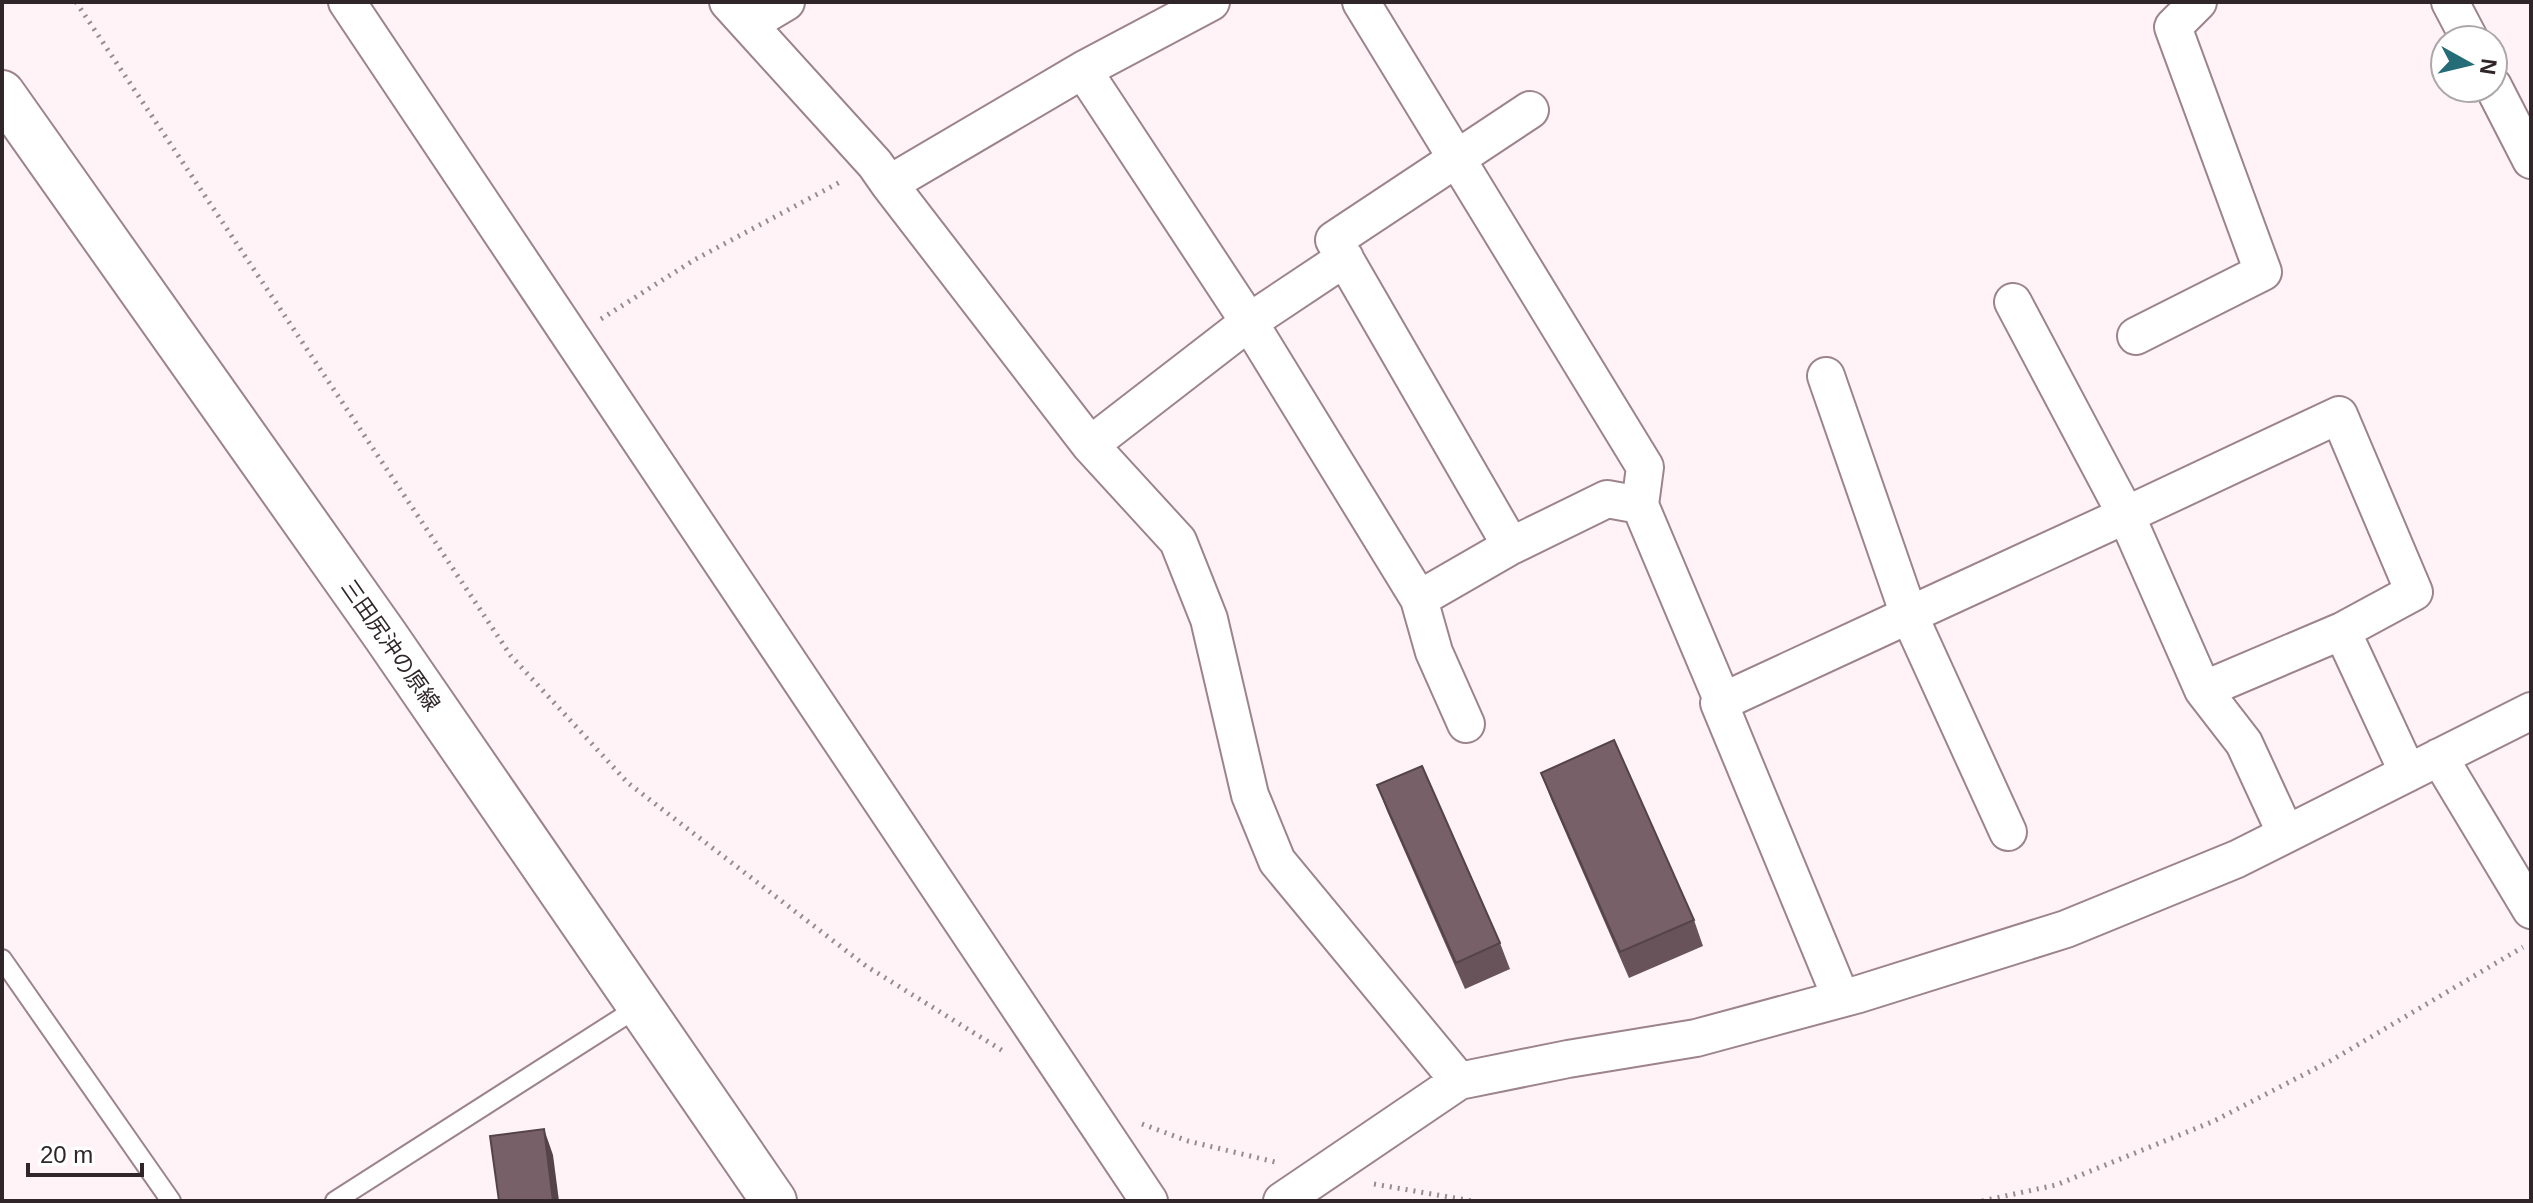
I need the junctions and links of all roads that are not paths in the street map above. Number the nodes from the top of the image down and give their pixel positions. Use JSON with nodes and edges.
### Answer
{"nodes":[{"id":1,"x":347,"y":2,"type":"edge"},
{"id":2,"x":786,"y":2,"type":"edge"},
{"id":3,"x":1211,"y":2,"type":"edge"},
{"id":4,"x":1361,"y":2,"type":"edge"},
{"id":5,"x":2198,"y":2,"type":"edge"},
{"id":6,"x":2450,"y":2,"type":"edge"},
{"id":7,"x":738,"y":13,"type":"edge"},
{"id":8,"x":2462,"y":24,"type":"edge"},
{"id":9,"x":1083,"y":70,"type":"junction"},
{"id":10,"x":2,"y":93,"type":"edge"},
{"id":11,"x":2502,"y":104,"type":"edge"},
{"id":12,"x":1530,"y":110,"type":"dead end"},
{"id":13,"x":1456,"y":157,"type":"junction"},
{"id":14,"x":2531,"y":160,"type":"edge"},
{"id":15,"x":889,"y":184,"type":"junction"},
{"id":16,"x":1345,"y":258,"type":"junction"},
{"id":17,"x":2013,"y":302,"type":"dead end"},
{"id":18,"x":1249,"y":322,"type":"junction"},
{"id":19,"x":2136,"y":336,"type":"dead end"},
{"id":20,"x":1826,"y":376,"type":"dead end"},
{"id":21,"x":1090,"y":445,"type":"junction"},
{"id":22,"x":1640,"y":505,"type":"junction"},
{"id":23,"x":2126,"y":515,"type":"junction"},
{"id":24,"x":1511,"y":546,"type":"junction"},
{"id":25,"x":1419,"y":599,"type":"junction"},
{"id":26,"x":1909,"y":615,"type":"junction"},
{"id":27,"x":2342,"y":631,"type":"junction"},
{"id":28,"x":2203,"y":690,"type":"junction"},
{"id":29,"x":1723,"y":702,"type":"junction"},
{"id":30,"x":2531,"y":711,"type":"edge"},
{"id":31,"x":1466,"y":724,"type":"dead end"},
{"id":32,"x":2439,"y":757,"type":"junction"},
{"id":33,"x":2408,"y":773,"type":"junction"},
{"id":34,"x":2008,"y":832,"type":"dead end"},
{"id":35,"x":2286,"y":834,"type":"junction"},
{"id":36,"x":2531,"y":910,"type":"edge"},
{"id":37,"x":2,"y":959,"type":"edge"},
{"id":38,"x":1841,"y":998,"type":"junction"},
{"id":39,"x":640,"y":1006,"type":"junction"},
{"id":40,"x":1459,"y":1081,"type":"junction"},
{"id":41,"x":171,"y":1201,"type":"edge"},
{"id":42,"x":335,"y":1201,"type":"edge"},
{"id":43,"x":774,"y":1201,"type":"edge"},
{"id":44,"x":1149,"y":1201,"type":"edge"},
{"id":45,"x":1282,"y":1201,"type":"edge"}],
"edges":[{"from":1,"to":44,"type":"street"},
{"from":2,"to":7,"type":"street"},
{"from":3,"to":9,"type":"street"},
{"from":4,"to":13,"type":"street"},
{"from":5,"to":19,"type":"street"},
{"from":6,"to":8,"type":"street"},
{"from":7,"to":15,"type":"street"},
{"from":9,"to":15,"type":"street"},
{"from":9,"to":18,"type":"street"},
{"from":10,"to":39,"type":"street","name":"三田尻沖の原線"},
{"from":11,"to":14,"type":"street"},
{"from":12,"to":13,"type":"street"},
{"from":13,"to":16,"type":"street"},
{"from":13,"to":22,"type":"street"},
{"from":15,"to":21,"type":"street"},
{"from":16,"to":18,"type":"street"},
{"from":16,"to":24,"type":"street"},
{"from":17,"to":23,"type":"street"},
{"from":18,"to":21,"type":"street"},
{"from":18,"to":25,"type":"street"},
{"from":20,"to":26,"type":"street"},
{"from":21,"to":40,"type":"street"},
{"from":22,"to":24,"type":"street"},
{"from":22,"to":29,"type":"street"},
{"from":23,"to":26,"type":"street"},
{"from":23,"to":27,"type":"street"},
{"from":23,"to":28,"type":"street"},
{"from":24,"to":25,"type":"street"},
{"from":25,"to":31,"type":"street"},
{"from":26,"to":29,"type":"street"},
{"from":26,"to":34,"type":"street"},
{"from":27,"to":28,"type":"street"},
{"from":27,"to":33,"type":"street"},
{"from":28,"to":35,"type":"street"},
{"from":29,"to":38,"type":"street"},
{"from":30,"to":32,"type":"street"},
{"from":32,"to":33,"type":"street"},
{"from":32,"to":36,"type":"street"},
{"from":33,"to":35,"type":"street"},
{"from":35,"to":38,"type":"street"},
{"from":37,"to":41,"type":"lane"},
{"from":38,"to":40,"type":"street"},
{"from":39,"to":42,"type":"lane"},
{"from":39,"to":43,"type":"street","name":"三田尻沖の原線"},
{"from":40,"to":45,"type":"street"}]}
